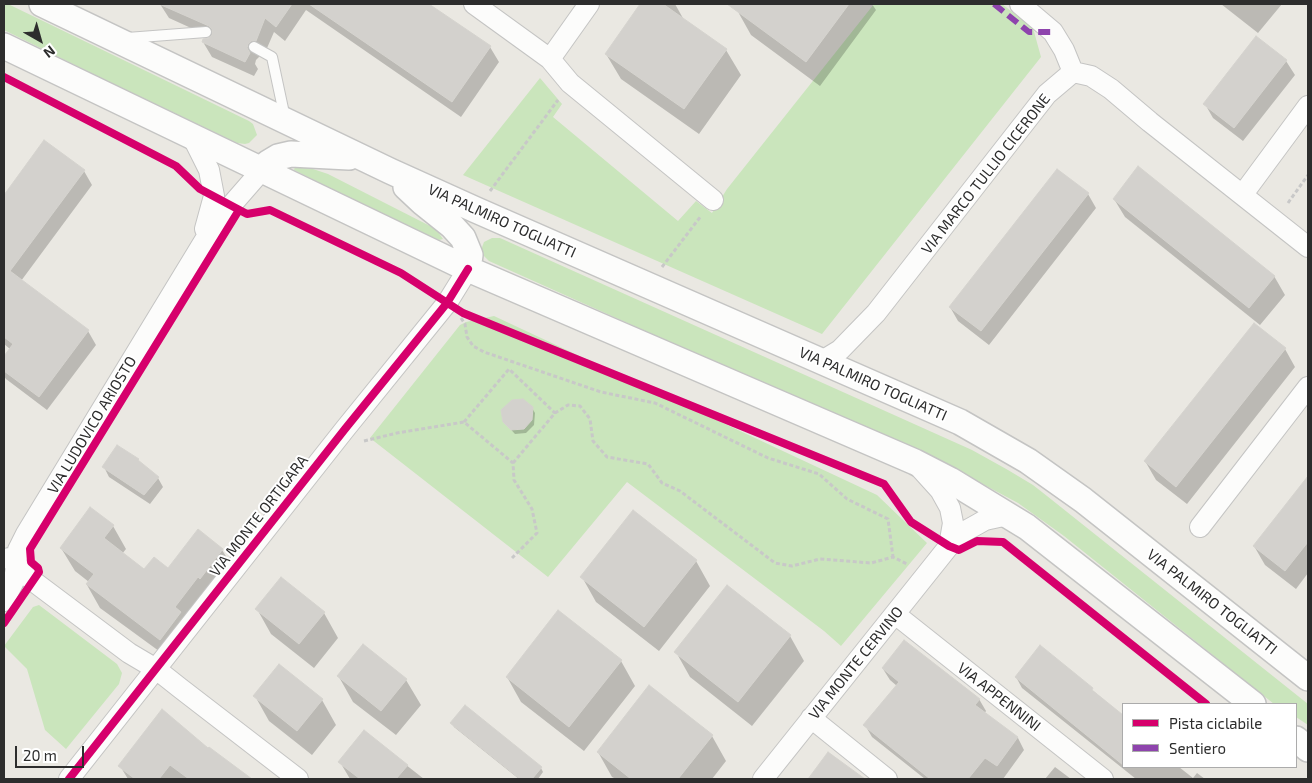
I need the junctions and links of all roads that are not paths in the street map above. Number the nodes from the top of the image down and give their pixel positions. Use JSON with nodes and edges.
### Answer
{"nodes":[{"id":1,"x":42,"y":4,"type":"edge"},
{"id":2,"x":474,"y":4,"type":"edge"},
{"id":3,"x":589,"y":4,"type":"edge"},
{"id":4,"x":1020,"y":4,"type":"edge"},
{"id":5,"x":206,"y":32,"type":"dead end"},
{"id":6,"x":115,"y":39,"type":"junction"},
{"id":7,"x":4,"y":46,"type":"edge"},
{"id":8,"x":254,"y":47,"type":"dead end"},
{"id":9,"x":550,"y":59,"type":"junction"},
{"id":10,"x":1073,"y":72,"type":"junction"},
{"id":11,"x":1308,"y":106,"type":"edge"},
{"id":12,"x":286,"y":122,"type":"junction"},
{"id":13,"x":193,"y":138,"type":"junction"},
{"id":14,"x":362,"y":158,"type":"junction"},
{"id":15,"x":262,"y":170,"type":"junction"},
{"id":16,"x":390,"y":171,"type":"junction"},
{"id":17,"x":1243,"y":194,"type":"junction"},
{"id":18,"x":713,"y":200,"type":"road end"},
{"id":19,"x":1308,"y":247,"type":"edge"},
{"id":20,"x":196,"y":255,"type":"junction"},
{"id":21,"x":468,"y":269,"type":"junction"},
{"id":22,"x":822,"y":361,"type":"junction"},
{"id":23,"x":1308,"y":387,"type":"edge"},
{"id":24,"x":915,"y":462,"type":"junction"},
{"id":25,"x":1008,"y":515,"type":"junction"},
{"id":26,"x":1200,"y":526,"type":"dead end"},
{"id":27,"x":949,"y":546,"type":"junction"},
{"id":28,"x":10,"y":559,"type":"edge"},
{"id":29,"x":4,"y":601,"type":"edge"},
{"id":30,"x":895,"y":614,"type":"junction"},
{"id":31,"x":156,"y":669,"type":"junction"},
{"id":32,"x":1308,"y":678,"type":"edge"},
{"id":33,"x":1252,"y":703,"type":"edge"},
{"id":34,"x":811,"y":718,"type":"junction"},
{"id":35,"x":1297,"y":740,"type":"edge"},
{"id":36,"x":1308,"y":749,"type":"edge"},
{"id":37,"x":69,"y":779,"type":"edge"},
{"id":38,"x":298,"y":779,"type":"edge"},
{"id":39,"x":763,"y":779,"type":"edge"},
{"id":40,"x":887,"y":779,"type":"edge"},
{"id":41,"x":1102,"y":779,"type":"edge"}],
"edges":[{"from":1,"to":6,"type":"street","name":"VIA PALMIRO TOGLIATTI"},
{"from":2,"to":9,"type":"street"},
{"from":3,"to":9,"type":"street"},
{"from":4,"to":10,"type":"street"},
{"from":5,"to":6,"type":"lane"},
{"from":6,"to":12,"type":"street","name":"VIA PALMIRO TOGLIATTI"},
{"from":7,"to":13,"type":"street"},
{"from":8,"to":12,"type":"lane"},
{"from":9,"to":18,"type":"street"},
{"from":10,"to":17,"type":"street"},
{"from":10,"to":22,"type":"street","name":"VIA MARCO TULLIO CICERONE"},
{"from":11,"to":17,"type":"street"},
{"from":12,"to":14,"type":"street","name":"VIA PALMIRO TOGLIATTI"},
{"from":13,"to":15,"type":"street"},
{"from":13,"to":20,"type":"street","name":"VIA LUDOVICO ARIOSTO"},
{"from":14,"to":15,"type":"street"},
{"from":14,"to":16,"type":"street","name":"VIA PALMIRO TOGLIATTI"},
{"from":15,"to":20,"type":"street","name":"VIA LUDOVICO ARIOSTO"},
{"from":15,"to":21,"type":"street"},
{"from":16,"to":21,"type":"street","name":"VIA PALMIRO TOGLIATTI"},
{"from":16,"to":22,"type":"street","name":"VIA PALMIRO TOGLIATTI"},
{"from":17,"to":19,"type":"street"},
{"from":20,"to":28,"type":"street","name":"VIA LUDOVICO ARIOSTO"},
{"from":21,"to":24,"type":"street"},
{"from":21,"to":31,"type":"street","name":"VIA MONTE ORTIGARA"},
{"from":22,"to":32,"type":"street","name":"VIA PALMIRO TOGLIATTI"},
{"from":23,"to":26,"type":"street"},
{"from":24,"to":25,"type":"street"},
{"from":24,"to":27,"type":"street"},
{"from":25,"to":27,"type":"street","name":"VIA MONTE CERVINO"},
{"from":25,"to":33,"type":"street"},
{"from":27,"to":30,"type":"street","name":"VIA MONTE CERVINO"},
{"from":28,"to":29,"type":"street","name":"VIA LUDOVICO ARIOSTO"},
{"from":28,"to":31,"type":"street"},
{"from":30,"to":34,"type":"street","name":"VIA MONTE CERVINO"},
{"from":30,"to":41,"type":"street","name":"VIA APPENNINI"},
{"from":31,"to":37,"type":"street","name":"VIA MONTE ORTIGARA"},
{"from":31,"to":38,"type":"street"},
{"from":34,"to":39,"type":"street","name":"VIA MONTE CERVINO"},
{"from":34,"to":40,"type":"street"},
{"from":35,"to":36,"type":"street"}]}
